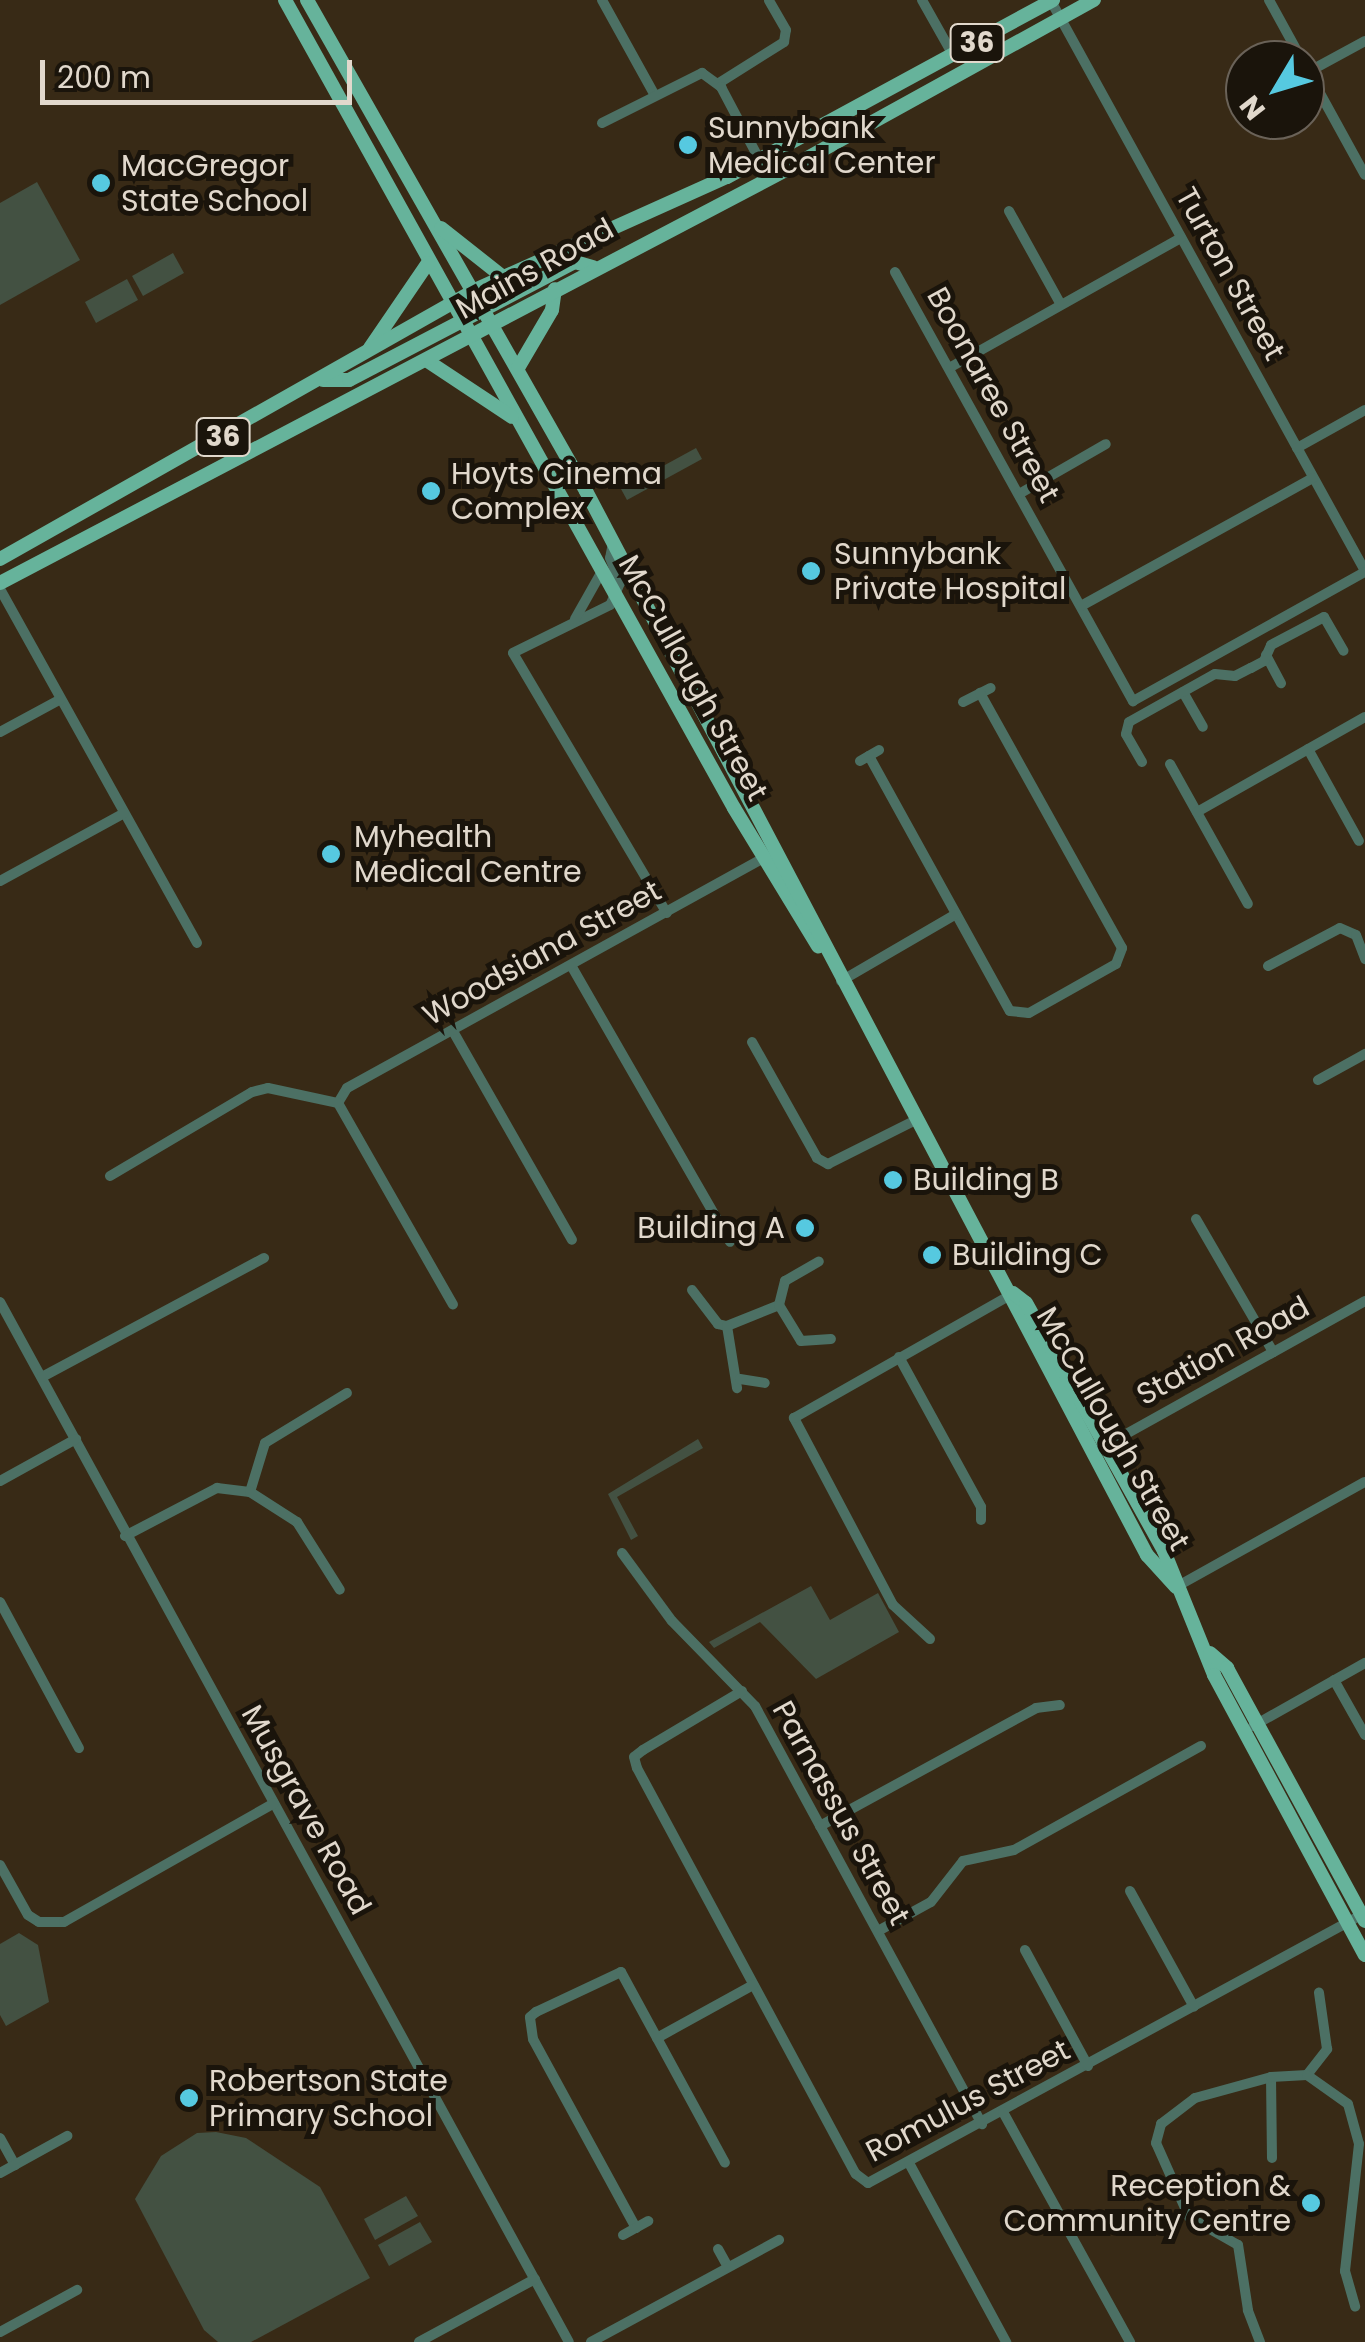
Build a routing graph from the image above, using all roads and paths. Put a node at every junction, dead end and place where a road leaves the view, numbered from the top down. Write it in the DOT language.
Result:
graph roads {
  1 [pos="284,0"];
  2 [pos="307,0"];
  3 [pos="602,0"];
  4 [pos="769,0"];
  5 [pos="922,0"];
  6 [pos="1094,0"];
  7 [pos="1269,0"];
  8 [pos="1052,1"];
  9 [pos="1061,19"];
  10 [pos="1291,40"];
  11 [pos="1365,41"];
  12 [pos="953,56"];
  13 [pos="1325,58"];
  14 [pos="719,84"];
  15 [pos="654,94"];
  16 [pos="1325,102"];
  17 [pos="602,122"];
  18 [pos="759,160"];
  19 [pos="1365,175"];
  20 [pos="763,182"];
  21 [pos="1009,211"];
  22 [pos="440,228"];
  23 [pos="1181,238"];
  24 [pos="428,262"];
  25 [pos="593,267"];
  26 [pos="895,272"];
  27 [pos="503,276"];
  28 [pos="475,290"];
  29 [pos="555,290"];
  30 [pos="451,303"];
  31 [pos="1061,305"];
  32 [pos="484,307"];
  33 [pos="461,320"];
  34 [pos="494,325"];
  35 [pos="470,338"];
  36 [pos="367,353"];
  37 [pos="426,360"];
  38 [pos="518,368"];
  39 [pos="949,368"];
  40 [pos="322,380"];
  41 [pos="1365,410"];
  42 [pos="517,420"];
  43 [pos="1106,444"];
  44 [pos="1297,448"];
  45 [pos="1313,478"];
  46 [pos="1018,494"];
  47 [pos="613,542"];
  48 [pos="0,559"];
  49 [pos="602,571"];
  50 [pos="1365,572"];
  51 [pos="0,586"];
  52 [pos="616,596"];
  53 [pos="1081,606"];
  54 [pos="574,620"];
  55 [pos="1344,650"];
  56 [pos="1266,655"];
  57 [pos="1281,683"];
  58 [pos="1183,692"];
  59 [pos="61,699"];
  60 [pos="964,702"];
  61 [pos="1365,718"];
  62 [pos="1202,727"];
  63 [pos="0,732"];
  64 [pos="1308,749"];
  65 [pos="870,756"];
  66 [pos="1142,762"];
  67 [pos="1170,764"];
  68 [pos="1197,812"];
  69 [pos="124,814"];
  70 [pos="1359,841"];
  71 [pos="769,855"];
  72 [pos="0,881"];
  73 [pos="1248,904"];
  74 [pos="667,913"];
  75 [pos="956,914"];
  76 [pos="197,943"];
  77 [pos="1365,959"];
  78 [pos="1268,966"];
  79 [pos="572,967"];
  80 [pos="840,982"];
  81 [pos="454,1032"];
  82 [pos="752,1042"];
  83 [pos="1365,1054"];
  84 [pos="1318,1080"];
  85 [pos="338,1104"];
  86 [pos="916,1120"];
  87 [pos="110,1176"];
  88 [pos="1196,1219"];
  89 [pos="572,1240"];
  90 [pos="730,1242"];
  91 [pos="264,1258"];
  92 [pos="819,1261"];
  93 [pos="692,1290"];
  94 [pos="1013,1293"];
  95 [pos="0,1302"];
  96 [pos="1365,1302"];
  97 [pos="453,1305"];
  98 [pos="778,1305"];
  99 [pos="727,1326"];
  100 [pos="831,1339"];
  101 [pos="1273,1352"];
  102 [pos="899,1357"];
  103 [pos="42,1377"];
  104 [pos="766,1383"];
  105 [pos="347,1393"];
  106 [pos="76,1439"];
  107 [pos="1106,1445"];
  108 [pos="1092,1453"];
  109 [pos="0,1481"];
  110 [pos="1365,1482"];
  111 [pos="250,1492"];
  112 [pos="980,1520"];
  113 [pos="126,1536"];
  114 [pos="622,1553"];
  115 [pos="1176,1587"];
  116 [pos="340,1590"];
  117 [pos="0,1602"];
  118 [pos="930,1640"];
  119 [pos="1365,1663"];
  120 [pos="1334,1680"];
  121 [pos="742,1692"];
  122 [pos="1060,1705"];
  123 [pos="1251,1727"];
  124 [pos="1365,1735"];
  125 [pos="1201,1746"];
  126 [pos="79,1748"];
  127 [pos="274,1804"];
  128 [pos="820,1826"];
  129 [pos="0,1865"];
  130 [pos="1130,1891"];
  131 [pos="1363,1918"];
  132 [pos="1347,1924"];
  133 [pos="878,1931"];
  134 [pos="1025,1950"];
  135 [pos="1365,1954"];
  136 [pos="753,1985"];
  137 [pos="1319,1992"];
  138 [pos="1194,2008"];
  139 [pos="657,2038"];
  140 [pos="1088,2066"];
  141 [pos="1308,2075"];
  142 [pos="1271,2077"];
  143 [pos="1003,2112"];
  144 [pos="982,2124"];
  145 [pos="67,2136"];
  146 [pos="0,2138"];
  147 [pos="1272,2158"];
  148 [pos="725,2163"];
  149 [pos="909,2163"];
  150 [pos="15,2165"];
  151 [pos="0,2173"];
  152 [pos="1360,2195"];
  153 [pos="648,2221"];
  154 [pos="636,2228"];
  155 [pos="622,2235"];
  156 [pos="779,2240"];
  157 [pos="718,2249"];
  158 [pos="727,2265"];
  159 [pos="535,2279"];
  160 [pos="77,2290"];
  161 [pos="1354,2308"];
  162 [pos="0,2332"];
  163 [pos="419,2342"];
  164 [pos="570,2342"];
  165 [pos="592,2342"];
  166 [pos="1006,2342"];
  167 [pos="1130,2342"];
  168 [pos="1260,2342"];
  1 -- 24 [label="main road, McCullough Street"];
  2 -- 22 [label="main road, McCullough Street"];
  3 -- 15 [label="street"];
  4 -- 14 [label="street"];
  5 -- 12 [label="street"];
  6 -- 9 [label="main road, Mains Road / 36"];
  7 -- 10 [label="street"];
  8 -- 9 [label="street, Turton Street"];
  8 -- 12 [label="main road, Mains Road / 36"];
  9 -- 20 [label="main road, Mains Road / 36"];
  9 -- 23 [label="street, Turton Street"];
  11 -- 13 [label="street"];
  12 -- 18 [label="main road, Mains Road / 36"];
  14 -- 15 [label="street"];
  14 -- 18 [label="street"];
  15 -- 17 [label="street"];
  16 -- 19 [label="street"];
  18 -- 20 [label="street"];
  18 -- 27 [label="main road, Mains Road / 36"];
  20 -- 25 [label="main road, Mains Road / 36"];
  21 -- 31 [label="street"];
  22 -- 27 [label="main road"];
  22 -- 28 [label="main road, McCullough Street"];
  23 -- 31 [label="street"];
  23 -- 44 [label="street, Turton Street"];
  24 -- 30 [label="main road, McCullough Street"];
  24 -- 36 [label="main road"];
  25 -- 29 [label="main road, Mains Road / 36"];
  25 -- 32 [label="main road"];
  26 -- 39 [label="street, Boonaree Street"];
  27 -- 28 [label="main road, Mains Road / 36"];
  28 -- 30 [label="main road, Mains Road / 36"];
  28 -- 32 [label="main road, McCullough Street"];
  29 -- 34 [label="main road, Mains Road / 36"];
  29 -- 38 [label="main road"];
  30 -- 33 [label="main road, McCullough Street"];
  30 -- 36 [label="main road, Mains Road / 36"];
  31 -- 39 [label="street"];
  32 -- 33 [label="main road"];
  32 -- 34 [label="main road, McCullough Street"];
  33 -- 35 [label="main road, McCullough Street"];
  33 -- 40 [label="main road"];
  34 -- 35 [label="main road, Mains Road / 36"];
  34 -- 38 [label="main road, McCullough Street"];
  35 -- 37 [label="main road, Mains Road / 36"];
  35 -- 42 [label="main road, McCullough Street"];
  36 -- 40 [label="main road, Mains Road / 36"];
  37 -- 42 [label="main road"];
  37 -- 51 [label="main road, Mains Road / 36"];
  38 -- 47 [label="main road, McCullough Street"];
  39 -- 46 [label="street, Boonaree Street"];
  40 -- 48 [label="main road, Mains Road / 36"];
  41 -- 44 [label="street"];
  42 -- 49 [label="main road, McCullough Street"];
  43 -- 46 [label="street"];
  44 -- 45 [label="street, Turton Street"];
  45 -- 50 [label="street, Turton Street"];
  45 -- 53 [label="street"];
  46 -- 53 [label="street, Boonaree Street"];
  47 -- 52 [label="street"];
  47 -- 71 [label="main road, McCullough Street"];
  49 -- 52 [label="main road, McCullough Street"];
  49 -- 54 [label="street"];
  50 -- 53 [label="street, Boonaree Street"];
  51 -- 59 [label="street"];
  52 -- 54 [label="street"];
  52 -- 71 [label="main road, McCullough Street"];
  54 -- 74 [label="street"];
  55 -- 56 [label="street"];
  56 -- 57 [label="street"];
  56 -- 58 [label="street"];
  58 -- 62 [label="street"];
  58 -- 66 [label="street"];
  59 -- 63 [label="street"];
  59 -- 69 [label="street"];
  60 -- 75 [label="street"];
  61 -- 64 [label="street"];
  64 -- 68 [label="street"];
  64 -- 70 [label="street"];
  65 -- 75 [label="street"];
  67 -- 68 [label="street"];
  68 -- 73 [label="street"];
  69 -- 72 [label="street"];
  69 -- 76 [label="street"];
  71 -- 74 [label="street, Woodsiana Street"];
  71 -- 80 [label="main road, McCullough Street"];
  74 -- 79 [label="street, Woodsiana Street"];
  75 -- 80 [label="street"];
  77 -- 78 [label="street"];
  79 -- 81 [label="street, Woodsiana Street"];
  79 -- 90 [label="street"];
  80 -- 86 [label="main road, McCullough Street"];
  81 -- 85 [label="street, Woodsiana Street"];
  81 -- 89 [label="street"];
  82 -- 86 [label="street"];
  83 -- 84 [label="street"];
  85 -- 87 [label="street"];
  85 -- 97 [label="street"];
  86 -- 94 [label="main road, McCullough Street"];
  88 -- 101 [label="street"];
  91 -- 103 [label="street"];
  92 -- 98 [label="street"];
  93 -- 99 [label="street"];
  94 -- 102 [label="street"];
  94 -- 107 [label="main road, McCullough Street"];
  94 -- 108 [label="main road, McCullough Street"];
  95 -- 103 [label="street, Musgrave Road"];
  96 -- 101 [label="street, Station Road"];
  98 -- 99 [label="street"];
  98 -- 100 [label="street"];
  99 -- 104 [label="street"];
  101 -- 107 [label="street, Station Road"];
  102 -- 112 [label="street"];
  102 -- 118 [label="street"];
  103 -- 106 [label="street, Musgrave Road"];
  105 -- 111 [label="street"];
  106 -- 109 [label="street"];
  106 -- 113 [label="street, Musgrave Road"];
  107 -- 108 [label="street, Station Road"];
  107 -- 115 [label="main road, McCullough Street"];
  108 -- 115 [label="main road, McCullough Street"];
  110 -- 115 [label="street"];
  111 -- 113 [label="street"];
  111 -- 116 [label="street"];
  113 -- 127 [label="street, Musgrave Road"];
  114 -- 121 [label="street, Parnassus Street"];
  115 -- 123 [label="main road, McCullough Street"];
  117 -- 126 [label="street"];
  119 -- 120 [label="street"];
  120 -- 123 [label="street"];
  120 -- 124 [label="street"];
  121 -- 128 [label="street, Parnassus Street"];
  121 -- 136 [label="street, Romulus Street"];
  122 -- 128 [label="street"];
  123 -- 131 [label="main road, McCullough Street"];
  123 -- 132 [label="main road, McCullough Street"];
  125 -- 133 [label="street"];
  127 -- 129 [label="street"];
  127 -- 159 [label="street, Musgrave Road"];
  128 -- 133 [label="street, Parnassus Street"];
  130 -- 138 [label="street"];
  131 -- 132 [label="street, Romulus Street"];
  132 -- 135 [label="main road, McCullough Street"];
  132 -- 138 [label="street, Romulus Street"];
  133 -- 144 [label="street, Parnassus Street"];
  134 -- 140 [label="street"];
  136 -- 139 [label="street"];
  136 -- 149 [label="street, Romulus Street"];
  137 -- 141 [label="street"];
  138 -- 140 [label="street, Romulus Street"];
  139 -- 148 [label="street"];
  139 -- 154 [label="street"];
  140 -- 143 [label="street, Romulus Street"];
  141 -- 142 [label="street"];
  141 -- 152 [label="street"];
  142 -- 147 [label="street"];
  142 -- 168 [label="street"];
  143 -- 144 [label="street, Romulus Street"];
  143 -- 167 [label="street"];
  144 -- 149 [label="street, Romulus Street"];
  145 -- 150 [label="street"];
  146 -- 150 [label="street"];
  149 -- 166 [label="street"];
  150 -- 151 [label="street"];
  152 -- 161 [label="street"];
  153 -- 154 [label="street"];
  154 -- 155 [label="street"];
  156 -- 158 [label="street"];
  157 -- 158 [label="street"];
  158 -- 165 [label="street"];
  159 -- 163 [label="street"];
  159 -- 164 [label="street, Musgrave Road"];
  160 -- 162 [label="street"];
}
